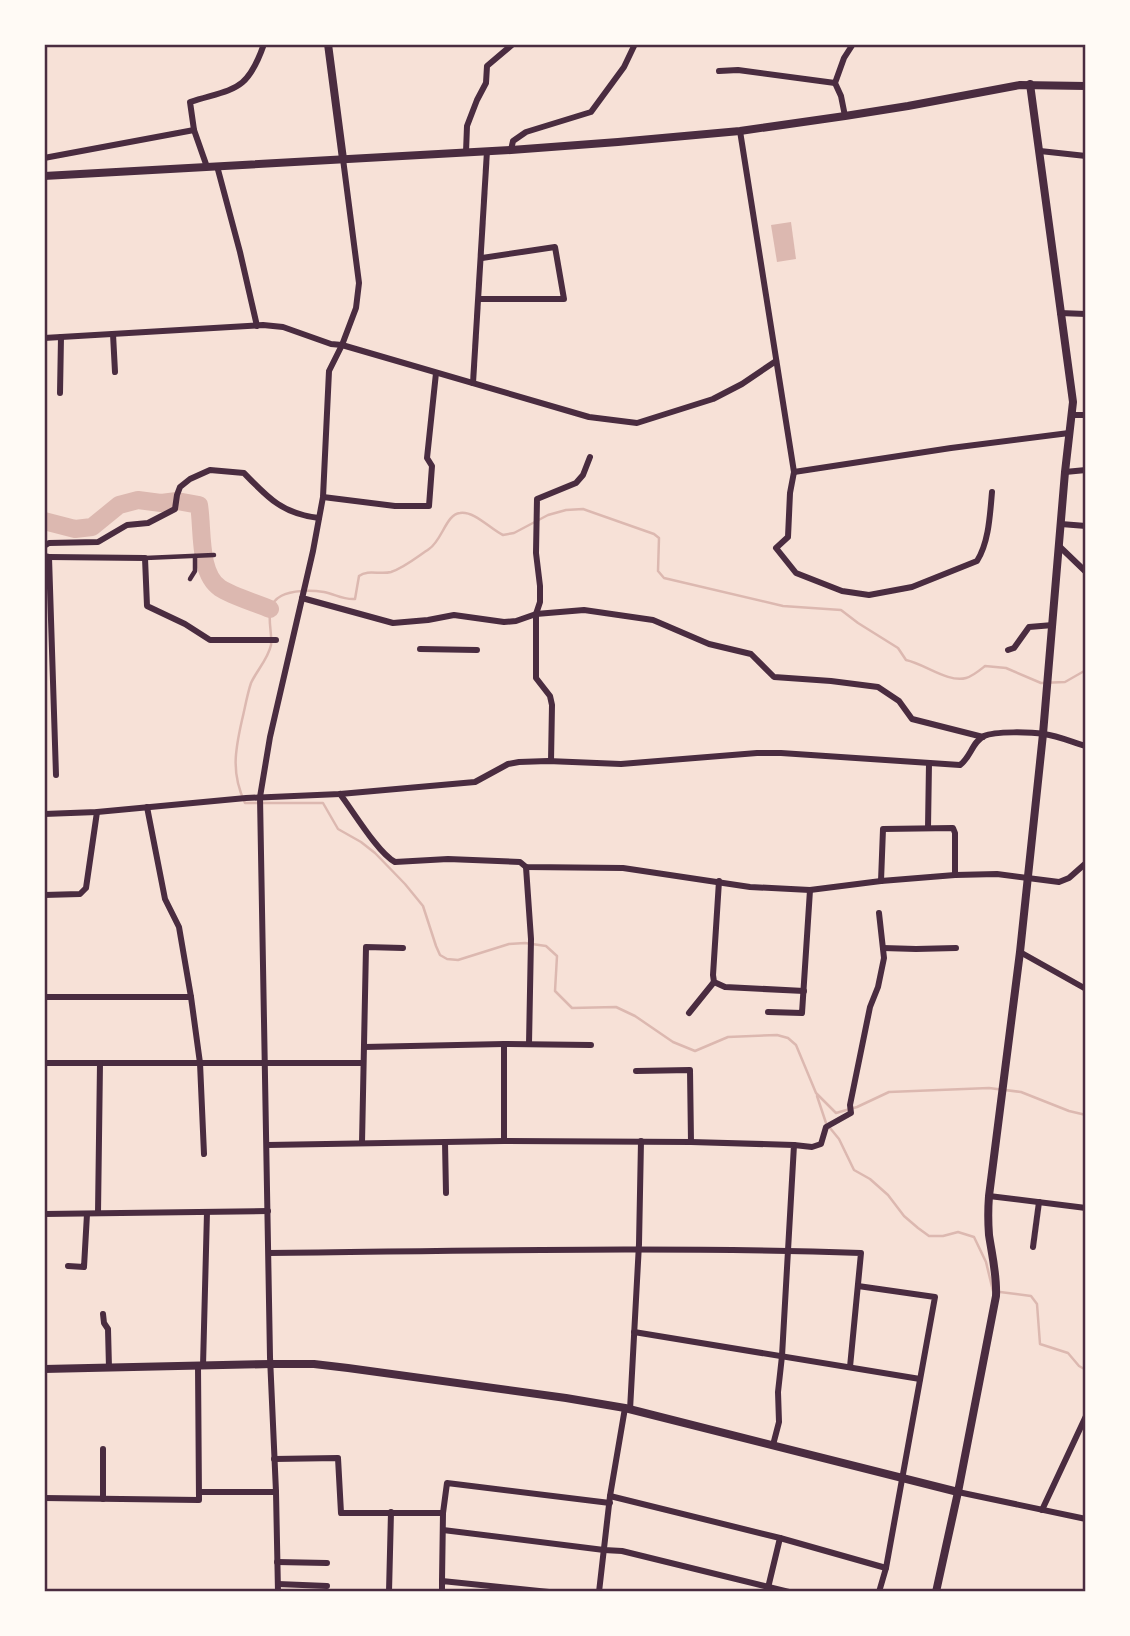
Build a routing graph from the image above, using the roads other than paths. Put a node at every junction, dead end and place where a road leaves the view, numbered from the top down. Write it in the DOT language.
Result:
graph roads {
  1 [pos="264,44"];
  2 [pos="328,44"];
  3 [pos="513,44"];
  4 [pos="635,44"];
  5 [pos="853,44"];
  6 [pos="719,71"];
  7 [pos="835,83"];
  8 [pos="1030,84"];
  9 [pos="1086,86"];
  10 [pos="845,116"];
  11 [pos="194,130"];
  12 [pos="740,131"];
  13 [pos="511,150"];
  14 [pos="487,151"];
  15 [pos="1040,151"];
  16 [pos="466,152"];
  17 [pos="1086,156"];
  18 [pos="44,158"];
  19 [pos="343,159"];
  20 [pos="212,167"];
  21 [pos="44,176"];
  22 [pos="482,258"];
  23 [pos="479,299"];
  24 [pos="1060,313"];
  25 [pos="1086,314"];
  26 [pos="257,326"];
  27 [pos="113,334"];
  28 [pos="61,337"];
  29 [pos="44,338"];
  30 [pos="342,345"];
  31 [pos="776,362"];
  32 [pos="115,372"];
  33 [pos="436,373"];
  34 [pos="473,383"];
  35 [pos="61,393"];
  36 [pos="1072,415"];
  37 [pos="1086,415"];
  38 [pos="1069,433"];
  39 [pos="590,457"];
  40 [pos="1086,470"];
  41 [pos="794,472"];
  42 [pos="1065,472"];
  43 [pos="992,492"];
  44 [pos="323,497"];
  45 [pos="319,518"];
  46 [pos="1061,524"];
  47 [pos="1086,526"];
  48 [pos="1059,546"];
  49 [pos="44,547"];
  50 [pos="214,555"];
  51 [pos="196,556"];
  52 [pos="46,557"];
  53 [pos="145,558"];
  54 [pos="1086,572"];
  55 [pos="190,579"];
  56 [pos="303,594"];
  57 [pos="536,614"];
  58 [pos="1053,625"];
  59 [pos="273,640"];
  60 [pos="420,649"];
  61 [pos="477,650"];
  62 [pos="1008,650"];
  63 [pos="1043,734"];
  64 [pos="983,737"];
  65 [pos="1086,746"];
  66 [pos="551,761"];
  67 [pos="929,763"];
  68 [pos="55,775"];
  69 [pos="340,793"];
  70 [pos="260,802"];
  71 [pos="147,807"];
  72 [pos="97,811"];
  73 [pos="44,814"];
  74 [pos="928,828"];
  75 [pos="1086,863"];
  76 [pos="526,867"];
  77 [pos="955,875"];
  78 [pos="1027,879"];
  79 [pos="719,881"];
  80 [pos="881,881"];
  81 [pos="810,890"];
  82 [pos="44,895"];
  83 [pos="879,914"];
  84 [pos="403,948"];
  85 [pos="883,948"];
  86 [pos="956,948"];
  87 [pos="1020,952"];
  88 [pos="714,982"];
  89 [pos="1086,989"];
  90 [pos="804,991"];
  91 [pos="44,997"];
  92 [pos="191,997"];
  93 [pos="768,1012"];
  94 [pos="689,1013"];
  95 [pos="504,1044"];
  96 [pos="528,1044"];
  97 [pos="591,1045"];
  98 [pos="364,1047"];
  99 [pos="44,1063"];
  100 [pos="100,1063"];
  101 [pos="200,1063"];
  102 [pos="266,1063"];
  103 [pos="363,1063"];
  104 [pos="636,1071"];
  105 [pos="504,1141"];
  106 [pos="445,1142"];
  107 [pos="641,1142"];
  108 [pos="691,1142"];
  109 [pos="362,1143"];
  110 [pos="267,1145"];
  111 [pos="794,1145"];
  112 [pos="204,1154"];
  113 [pos="446,1193"];
  114 [pos="989,1196"];
  115 [pos="1039,1202"];
  116 [pos="1086,1208"];
  117 [pos="207,1212"];
  118 [pos="268,1212"];
  119 [pos="98,1213"];
  120 [pos="44,1214"];
  121 [pos="87,1214"];
  122 [pos="1033,1247"];
  123 [pos="639,1251"];
  124 [pos="787,1251"];
  125 [pos="269,1253"];
  126 [pos="68,1266"];
  127 [pos="858,1286"];
  128 [pos="103,1314"];
  129 [pos="634,1332"];
  130 [pos="782,1356"];
  131 [pos="271,1364"];
  132 [pos="201,1366"];
  133 [pos="850,1367"];
  134 [pos="109,1368"];
  135 [pos="44,1369"];
  136 [pos="920,1379"];
  137 [pos="628,1409"];
  138 [pos="1086,1416"];
  139 [pos="773,1445"];
  140 [pos="103,1449"];
  141 [pos="274,1459"];
  142 [pos="902,1477"];
  143 [pos="199,1492"];
  144 [pos="276,1492"];
  145 [pos="958,1492"];
  146 [pos="44,1498"];
  147 [pos="103,1499"];
  148 [pos="610,1499"];
  149 [pos="1042,1510"];
  150 [pos="391,1512"];
  151 [pos="443,1513"];
  152 [pos="1086,1519"];
  153 [pos="443,1530"];
  154 [pos="780,1538"];
  155 [pos="604,1550"];
  156 [pos="277,1562"];
  157 [pos="327,1563"];
  158 [pos="886,1567"];
  159 [pos="442,1581"];
  160 [pos="278,1584"];
  161 [pos="327,1586"];
  162 [pos="767,1590"];
  163 [pos="278,1592"];
  164 [pos="389,1592"];
  165 [pos="442,1592"];
  166 [pos="549,1592"];
  167 [pos="599,1592"];
  168 [pos="789,1592"];
  169 [pos="880,1592"];
  170 [pos="936,1592"];
  1 -- 11 [label="street"];
  2 -- 19 [label="street"];
  3 -- 16 [label="street"];
  4 -- 13 [label="street"];
  5 -- 7 [label="street"];
  6 -- 7 [label="street"];
  7 -- 10 [label="street"];
  8 -- 9 [label="street"];
  8 -- 10 [label="street"];
  8 -- 15 [label="street"];
  10 -- 12 [label="street"];
  11 -- 18 [label="street"];
  11 -- 20 [label="street"];
  12 -- 13 [label="street"];
  12 -- 31 [label="street"];
  13 -- 14 [label="street"];
  14 -- 16 [label="street"];
  14 -- 22 [label="street"];
  15 -- 17 [label="street"];
  15 -- 24 [label="street"];
  16 -- 19 [label="street"];
  19 -- 20 [label="street"];
  19 -- 30 [label="street"];
  20 -- 21 [label="street"];
  20 -- 26 [label="street"];
  22 -- 23 [label="street"];
  22 -- 23 [label="street"];
  23 -- 34 [label="street"];
  24 -- 25 [label="street"];
  24 -- 36 [label="street"];
  26 -- 27 [label="street"];
  26 -- 30 [label="street"];
  27 -- 28 [label="street"];
  27 -- 32 [label="street"];
  28 -- 29 [label="street"];
  28 -- 35 [label="street"];
  30 -- 33 [label="street"];
  30 -- 44 [label="street"];
  31 -- 34 [label="street"];
  31 -- 41 [label="street"];
  33 -- 34 [label="street"];
  33 -- 44 [label="street"];
  36 -- 37 [label="street"];
  36 -- 38 [label="street"];
  38 -- 41 [label="street"];
  38 -- 42 [label="street"];
  39 -- 57 [label="street"];
  40 -- 42 [label="street"];
  41 -- 43 [label="street"];
  42 -- 46 [label="street"];
  44 -- 45 [label="street"];
  45 -- 49 [label="street"];
  45 -- 56 [label="street"];
  46 -- 47 [label="street"];
  46 -- 48 [label="street"];
  48 -- 54 [label="street"];
  48 -- 58 [label="street"];
  50 -- 51 [label="street"];
  51 -- 53 [label="street"];
  51 -- 55 [label="street"];
  52 -- 53 [label="street"];
  52 -- 68 [label="street"];
  53 -- 59 [label="street"];
  56 -- 57 [label="street"];
  56 -- 70 [label="street"];
  57 -- 64 [label="street"];
  57 -- 66 [label="street"];
  58 -- 62 [label="street"];
  58 -- 63 [label="street"];
  60 -- 61 [label="street"];
  63 -- 64 [label="street"];
  63 -- 65 [label="street"];
  63 -- 78 [label="street"];
  64 -- 67 [label="street"];
  66 -- 67 [label="street"];
  66 -- 69 [label="street"];
  67 -- 74 [label="street"];
  69 -- 70 [label="street"];
  69 -- 76 [label="street"];
  70 -- 71 [label="street"];
  70 -- 102 [label="street"];
  71 -- 72 [label="street"];
  71 -- 92 [label="street"];
  72 -- 73 [label="street"];
  72 -- 82 [label="street"];
  74 -- 77 [label="street"];
  74 -- 80 [label="street"];
  75 -- 78 [label="street"];
  76 -- 79 [label="street"];
  76 -- 96 [label="street"];
  77 -- 78 [label="street"];
  77 -- 80 [label="street"];
  78 -- 87 [label="street"];
  79 -- 81 [label="street"];
  79 -- 88 [label="street"];
  80 -- 81 [label="street"];
  81 -- 90 [label="street"];
  83 -- 85 [label="street"];
  84 -- 98 [label="street"];
  85 -- 86 [label="street"];
  85 -- 111 [label="street"];
  87 -- 89 [label="street"];
  87 -- 114 [label="street"];
  88 -- 90 [label="street"];
  88 -- 94 [label="street"];
  90 -- 93 [label="street"];
  91 -- 92 [label="street"];
  92 -- 101 [label="street"];
  95 -- 96 [label="street"];
  95 -- 98 [label="street"];
  95 -- 105 [label="street"];
  96 -- 97 [label="street"];
  98 -- 103 [label="street"];
  99 -- 100 [label="street"];
  100 -- 101 [label="street"];
  100 -- 119 [label="street"];
  101 -- 102 [label="street"];
  101 -- 112 [label="street"];
  102 -- 103 [label="street"];
  102 -- 110 [label="street"];
  103 -- 109 [label="street"];
  104 -- 108 [label="street"];
  105 -- 106 [label="street"];
  105 -- 107 [label="street"];
  106 -- 109 [label="street"];
  106 -- 113 [label="street"];
  107 -- 108 [label="street"];
  107 -- 123 [label="street"];
  108 -- 111 [label="street"];
  109 -- 110 [label="street"];
  110 -- 118 [label="street"];
  111 -- 124 [label="street"];
  114 -- 115 [label="street"];
  114 -- 145 [label="street"];
  115 -- 116 [label="street"];
  115 -- 122 [label="street"];
  117 -- 118 [label="street"];
  117 -- 119 [label="street"];
  117 -- 132 [label="street"];
  118 -- 125 [label="street"];
  119 -- 121 [label="street"];
  120 -- 121 [label="street"];
  121 -- 126 [label="street"];
  123 -- 124 [label="street"];
  123 -- 125 [label="street"];
  123 -- 129 [label="street"];
  124 -- 127 [label="street"];
  124 -- 130 [label="street"];
  125 -- 131 [label="street"];
  127 -- 133 [label="street"];
  127 -- 136 [label="street"];
  128 -- 134 [label="street"];
  129 -- 130 [label="street"];
  129 -- 137 [label="street"];
  130 -- 133 [label="street"];
  130 -- 139 [label="street"];
  131 -- 132 [label="street"];
  131 -- 137 [label="street"];
  131 -- 141 [label="street"];
  132 -- 134 [label="street"];
  132 -- 143 [label="street"];
  133 -- 136 [label="street"];
  134 -- 135 [label="street"];
  136 -- 142 [label="street"];
  137 -- 139 [label="street"];
  137 -- 148 [label="street"];
  138 -- 149 [label="street"];
  139 -- 142 [label="street"];
  140 -- 147 [label="street"];
  141 -- 144 [label="street"];
  141 -- 150 [label="street"];
  142 -- 145 [label="street"];
  142 -- 158 [label="street"];
  143 -- 144 [label="street"];
  143 -- 147 [label="street"];
  144 -- 156 [label="street"];
  145 -- 149 [label="street"];
  145 -- 170 [label="street"];
  146 -- 147 [label="street"];
  148 -- 151 [label="street"];
  148 -- 154 [label="street"];
  148 -- 155 [label="street"];
  149 -- 152 [label="street"];
  150 -- 151 [label="street"];
  150 -- 164 [label="street"];
  151 -- 153 [label="street"];
  153 -- 155 [label="street"];
  153 -- 159 [label="street"];
  154 -- 158 [label="street"];
  154 -- 162 [label="street"];
  155 -- 162 [label="street"];
  155 -- 167 [label="street"];
  156 -- 157 [label="street"];
  156 -- 160 [label="street"];
  158 -- 169 [label="street"];
  159 -- 165 [label="street"];
  159 -- 166 [label="street"];
  160 -- 161 [label="street"];
  160 -- 163 [label="street"];
  162 -- 168 [label="street"];
}
